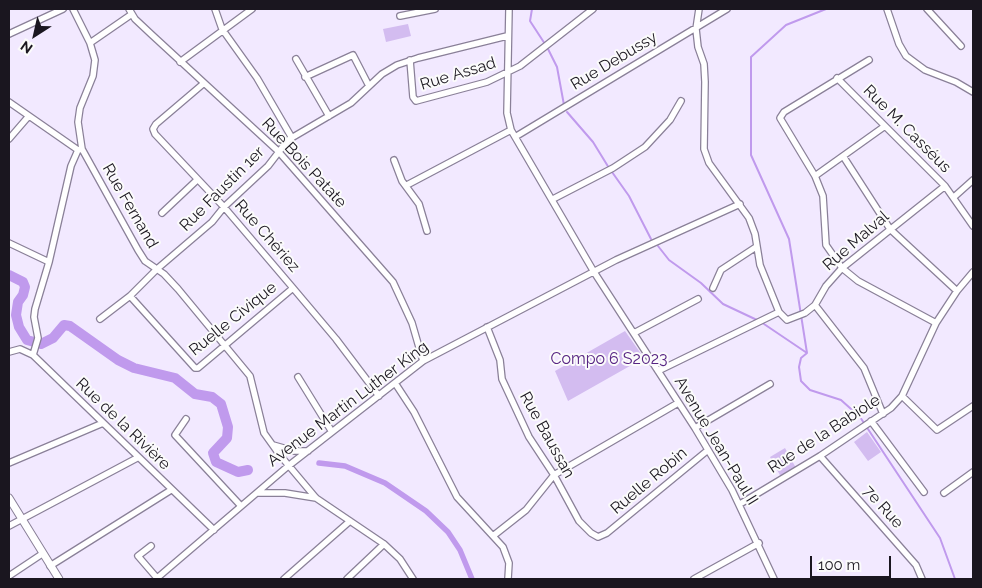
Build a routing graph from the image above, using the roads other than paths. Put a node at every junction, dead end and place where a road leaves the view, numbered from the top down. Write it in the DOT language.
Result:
graph roads {
  1 [pos="62,9"];
  2 [pos="74,9"];
  3 [pos="215,9"];
  4 [pos="252,9"];
  5 [pos="435,9"];
  6 [pos="509,9"];
  7 [pos="593,9"];
  8 [pos="698,9"];
  9 [pos="727,9"];
  10 [pos="887,9"];
  11 [pos="927,9"];
  12 [pos="131,10"];
  13 [pos="400,16"];
  14 [pos="222,29"];
  15 [pos="696,29"];
  16 [pos="9,34"];
  17 [pos="507,36"];
  18 [pos="90,43"];
  19 [pos="961,46"];
  20 [pos="296,59"];
  21 [pos="410,60"];
  22 [pos="869,60"];
  23 [pos="180,62"];
  24 [pos="507,73"];
  25 [pos="305,77"];
  26 [pos="837,78"];
  27 [pos="203,84"];
  28 [pos="370,86"];
  29 [pos="973,92"];
  30 [pos="681,101"];
  31 [pos="9,102"];
  32 [pos="329,116"];
  33 [pos="28,117"];
  34 [pos="885,126"];
  35 [pos="511,130"];
  36 [pos="515,136"];
  37 [pos="292,138"];
  38 [pos="9,139"];
  39 [pos="80,150"];
  40 [pos="278,151"];
  41 [pos="843,156"];
  42 [pos="394,160"];
  43 [pos="815,176"];
  44 [pos="197,180"];
  45 [pos="973,180"];
  46 [pos="407,185"];
  47 [pos="945,186"];
  48 [pos="954,197"];
  49 [pos="553,199"];
  50 [pos="740,204"];
  51 [pos="224,207"];
  52 [pos="162,213"];
  53 [pos="973,226"];
  54 [pos="890,229"];
  55 [pos="427,231"];
  56 [pos="9,243"];
  57 [pos="756,247"];
  58 [pos="49,262"];
  59 [pos="157,268"];
  60 [pos="842,268"];
  61 [pos="594,272"];
  62 [pos="973,272"];
  63 [pos="293,288"];
  64 [pos="712,288"];
  65 [pos="957,291"];
  66 [pos="130,296"];
  67 [pos="698,299"];
  68 [pos="815,305"];
  69 [pos="779,312"];
  70 [pos="100,319"];
  71 [pos="936,323"];
  72 [pos="487,327"];
  73 [pos="634,332"];
  74 [pos="226,346"];
  75 [pos="9,352"];
  76 [pos="33,355"];
  77 [pos="423,361"];
  78 [pos="658,371"];
  79 [pos="298,377"];
  80 [pos="395,383"];
  81 [pos="770,384"];
  82 [pos="379,396"];
  83 [pos="902,396"];
  84 [pos="678,403"];
  85 [pos="973,406"];
  86 [pos="883,414"];
  87 [pos="186,419"];
  88 [pos="868,423"];
  89 [pos="103,424"];
  90 [pos="695,428"];
  91 [pos="332,432"];
  92 [pos="271,444"];
  93 [pos="708,450"];
  94 [pos="308,451"];
  95 [pos="820,456"];
  96 [pos="137,458"];
  97 [pos="9,463"];
  98 [pos="289,466"];
  99 [pos="973,472"];
  100 [pos="554,475"];
  101 [pos="171,490"];
  102 [pos="924,492"];
  103 [pos="257,493"];
  104 [pos="944,493"];
  105 [pos="9,498"];
  106 [pos="316,498"];
  107 [pos="740,504"];
  108 [pos="241,506"];
  109 [pos="21,519"];
  110 [pos="350,521"];
  111 [pos="9,526"];
  112 [pos="214,530"];
  113 [pos="606,533"];
  114 [pos="493,536"];
  115 [pos="759,543"];
  116 [pos="384,544"];
  117 [pos="151,546"];
  118 [pos="42,554"];
  119 [pos="50,566"];
  120 [pos="9,576"];
  121 [pos="59,579"];
  122 [pos="156,579"];
  123 [pos="284,579"];
  124 [pos="347,579"];
  125 [pos="413,579"];
  126 [pos="508,579"];
  127 [pos="694,579"];
  128 [pos="774,579"];
  129 [pos="922,579"];
  1 -- 16 [label="street"];
  2 -- 18 [label="street, Rue Fernand"];
  3 -- 14 [label="street"];
  4 -- 14 [label="street"];
  5 -- 13 [label="street"];
  6 -- 17 [label="street"];
  7 -- 24 [label="street, Rue Assad"];
  8 -- 15 [label="street"];
  9 -- 15 [label="street, Rue Debussy"];
  10 -- 29 [label="street"];
  11 -- 19 [label="street"];
  12 -- 18 [label="street"];
  12 -- 23 [label="street, Rue Bois Patate"];
  14 -- 23 [label="street"];
  14 -- 37 [label="street"];
  15 -- 36 [label="street, Rue Debussy"];
  15 -- 50 [label="street"];
  17 -- 21 [label="street, Rue Faustin 1er"];
  17 -- 24 [label="street"];
  18 -- 39 [label="street, Rue Fernand"];
  20 -- 25 [label="street"];
  21 -- 24 [label="street, Rue Assad"];
  21 -- 28 [label="street, Rue Faustin 1er"];
  22 -- 26 [label="street"];
  23 -- 27 [label="street, Rue Bois Patate"];
  24 -- 35 [label="street"];
  25 -- 28 [label="street"];
  25 -- 32 [label="street"];
  26 -- 34 [label="street, Rue M. Casséus"];
  26 -- 43 [label="street"];
  27 -- 40 [label="street, Rue Bois Patate"];
  27 -- 44 [label="street, Rue Chériez"];
  28 -- 32 [label="street, Rue Faustin 1er"];
  30 -- 49 [label="street"];
  31 -- 33 [label="street"];
  32 -- 37 [label="street, Rue Faustin 1er"];
  33 -- 38 [label="street"];
  33 -- 39 [label="street"];
  34 -- 41 [label="street"];
  34 -- 47 [label="street, Rue M. Casséus"];
  35 -- 36 [label="street, Avenue Jean-Paul II"];
  35 -- 46 [label="street"];
  36 -- 49 [label="street, Avenue Jean-Paul II"];
  37 -- 40 [label="street, Rue Faustin 1er"];
  39 -- 58 [label="street"];
  39 -- 59 [label="street, Rue Fernand"];
  40 -- 51 [label="street, Rue Faustin 1er"];
  40 -- 77 [label="street, Rue Bois Patate"];
  41 -- 43 [label="street"];
  41 -- 54 [label="street"];
  42 -- 46 [label="street"];
  43 -- 60 [label="street"];
  44 -- 51 [label="street, Rue Chériez"];
  44 -- 52 [label="street"];
  45 -- 48 [label="street"];
  46 -- 55 [label="street"];
  47 -- 48 [label="street, Rue M. Casséus"];
  47 -- 54 [label="street, Rue Malval"];
  48 -- 53 [label="street, Rue M. Casséus"];
  49 -- 61 [label="street, Avenue Jean-Paul II"];
  50 -- 57 [label="street"];
  50 -- 61 [label="street, Avenue Martin Luther King"];
  51 -- 59 [label="street, Rue Faustin 1er"];
  51 -- 63 [label="street, Rue Chériez"];
  54 -- 60 [label="street, Rue Malval"];
  54 -- 65 [label="street"];
  56 -- 58 [label="street"];
  57 -- 64 [label="street"];
  57 -- 69 [label="street"];
  58 -- 76 [label="street"];
  59 -- 66 [label="street, Rue Faustin 1er"];
  59 -- 74 [label="street, Rue Fernand"];
  60 -- 68 [label="street, Rue Malval"];
  60 -- 71 [label="street"];
  61 -- 72 [label="street, Avenue Martin Luther King"];
  61 -- 73 [label="street, Avenue Jean-Paul II"];
  62 -- 65 [label="street, Rue de la Babiole"];
  63 -- 74 [label="street, Ruelle Civique"];
  63 -- 82 [label="street, Rue Chériez"];
  65 -- 71 [label="street, Rue de la Babiole"];
  66 -- 70 [label="street, Rue Faustin 1er"];
  66 -- 74 [label="street, Ruelle Civique"];
  67 -- 73 [label="street"];
  68 -- 69 [label="street, Rue Malval"];
  68 -- 86 [label="street"];
  69 -- 78 [label="street"];
  71 -- 83 [label="street, Rue de la Babiole"];
  72 -- 77 [label="street, Avenue Martin Luther King"];
  72 -- 100 [label="street, Rue Baussan"];
  73 -- 78 [label="street, Avenue Jean-Paul II"];
  74 -- 92 [label="street, Rue Fernand"];
  75 -- 76 [label="street"];
  76 -- 89 [label="street, Rue de la Rivière"];
  77 -- 80 [label="street, Avenue Martin Luther King"];
  78 -- 84 [label="street, Avenue Jean-Paul II"];
  79 -- 91 [label="street"];
  80 -- 82 [label="street, Avenue Martin Luther King"];
  80 -- 114 [label="street"];
  81 -- 90 [label="street"];
  82 -- 91 [label="street, Avenue Martin Luther King"];
  83 -- 85 [label="street"];
  83 -- 86 [label="street, Rue de la Babiole"];
  84 -- 90 [label="street, Avenue Jean-Paul II"];
  84 -- 100 [label="street"];
  86 -- 88 [label="street, Rue de la Babiole"];
  87 -- 108 [label="street"];
  88 -- 95 [label="street, Rue de la Babiole"];
  88 -- 102 [label="street"];
  89 -- 96 [label="street, Rue de la Rivière"];
  89 -- 97 [label="street"];
  90 -- 93 [label="street, Avenue Jean-Paul II"];
  91 -- 94 [label="street, Avenue Martin Luther King"];
  92 -- 94 [label="street"];
  92 -- 98 [label="street, Rue Fernand"];
  93 -- 107 [label="street, Avenue Jean-Paul II"];
  93 -- 113 [label="street, Ruelle Robin"];
  94 -- 98 [label="street, Avenue Martin Luther King"];
  95 -- 107 [label="street, Rue de la Babiole"];
  95 -- 129 [label="street, 7e Rue"];
  96 -- 101 [label="street, Rue de la Rivière"];
  96 -- 109 [label="street"];
  98 -- 103 [label="street, Avenue Martin Luther King"];
  98 -- 106 [label="street, Rue Fernand"];
  99 -- 104 [label="street"];
  100 -- 113 [label="street, Rue Baussan"];
  100 -- 114 [label="street"];
  101 -- 112 [label="street, Rue de la Rivière"];
  101 -- 119 [label="street"];
  103 -- 106 [label="street"];
  103 -- 108 [label="street, Avenue Martin Luther King"];
  105 -- 109 [label="main road"];
  106 -- 110 [label="street"];
  107 -- 115 [label="street, Avenue Jean-Paul II"];
  108 -- 112 [label="street, Avenue Martin Luther King"];
  109 -- 111 [label="street"];
  109 -- 118 [label="main road"];
  110 -- 116 [label="street"];
  110 -- 123 [label="street"];
  112 -- 122 [label="street, Avenue Martin Luther King"];
  114 -- 126 [label="street"];
  115 -- 127 [label="street"];
  115 -- 128 [label="street, Avenue Jean-Paul II"];
  116 -- 124 [label="street"];
  116 -- 125 [label="street"];
  117 -- 122 [label="street"];
  118 -- 119 [label="main road"];
  118 -- 120 [label="street"];
  119 -- 121 [label="main road"];
}
